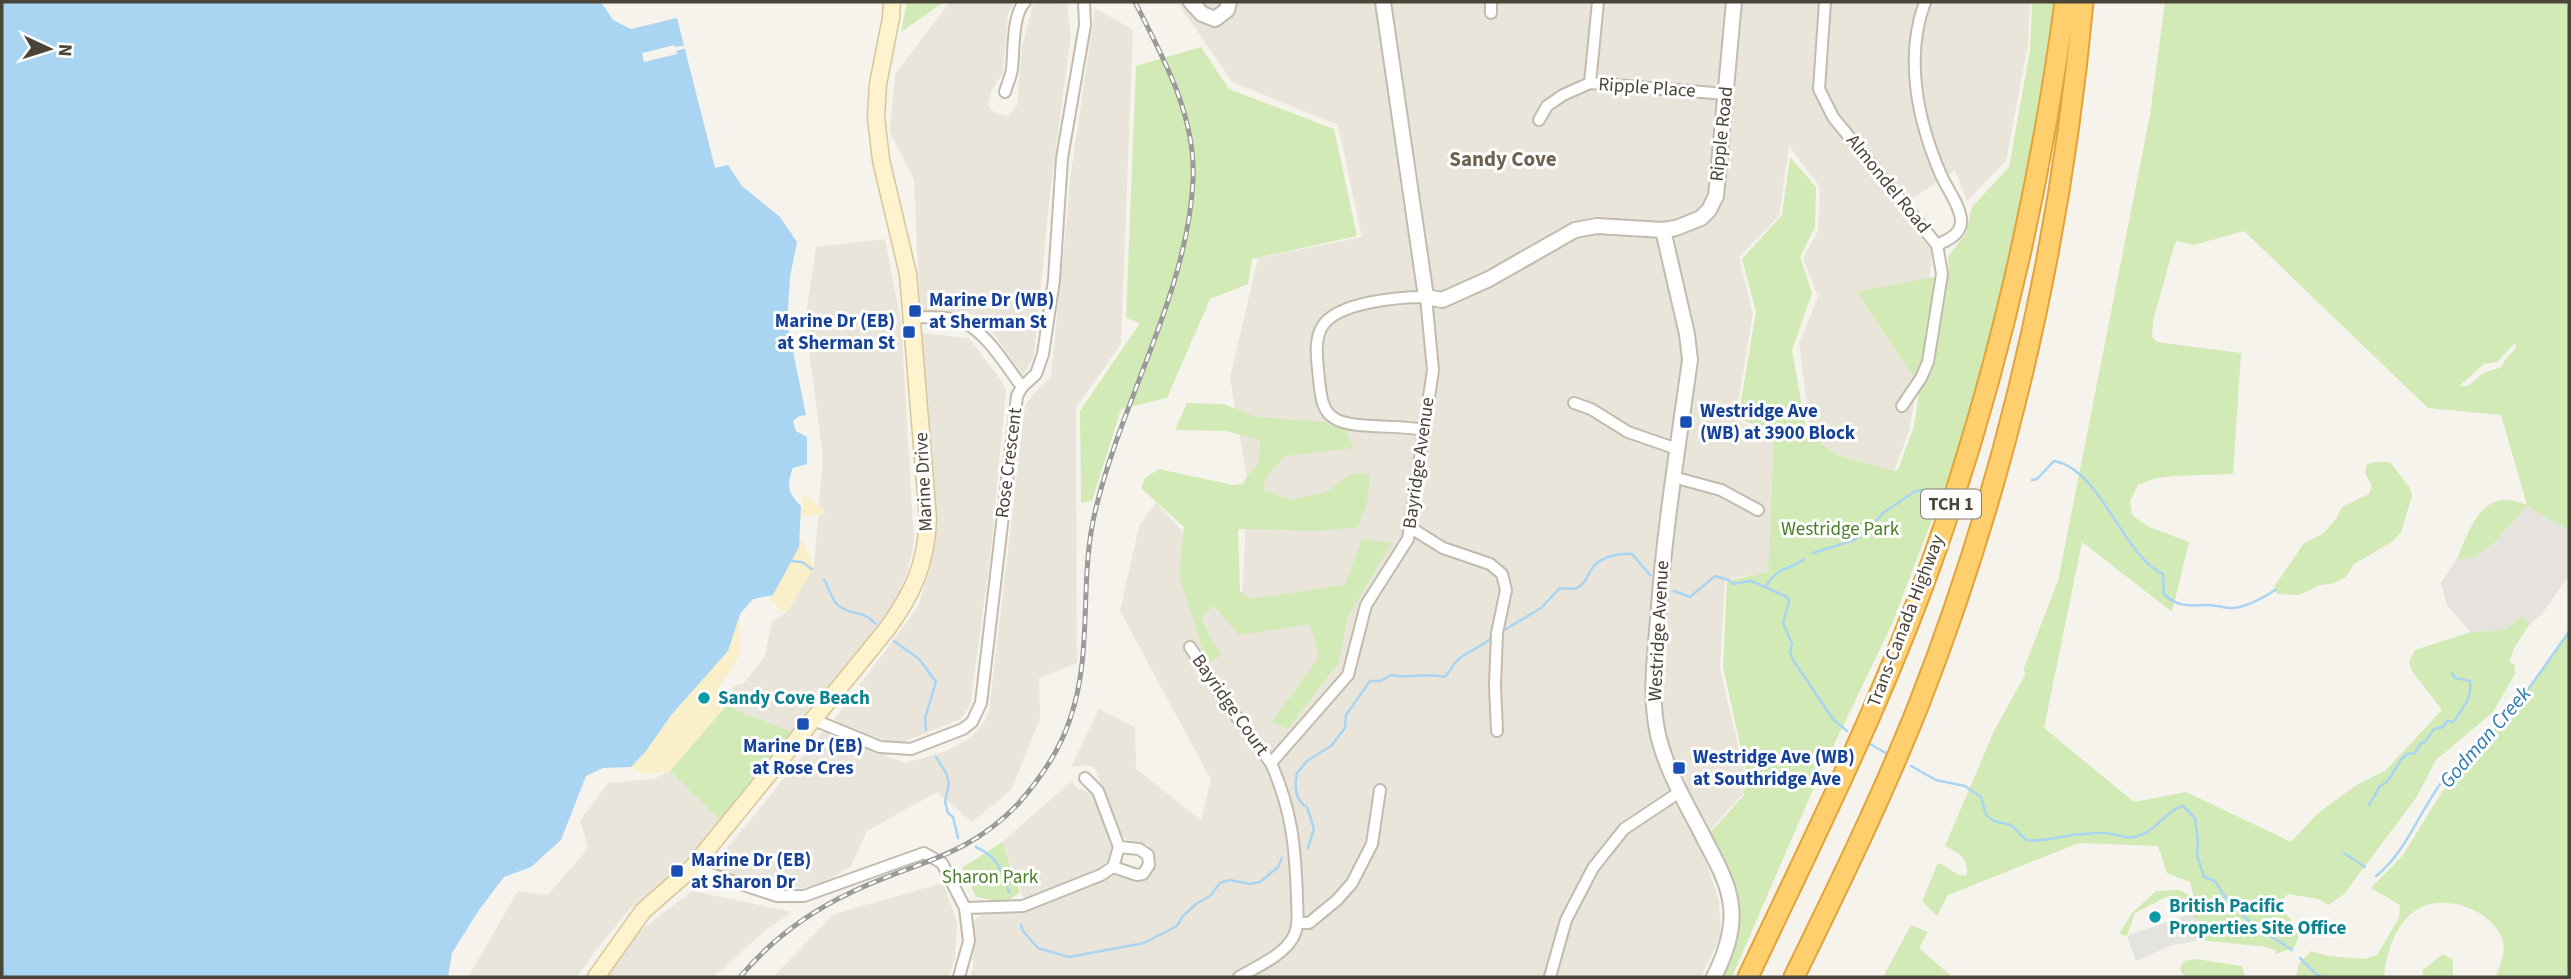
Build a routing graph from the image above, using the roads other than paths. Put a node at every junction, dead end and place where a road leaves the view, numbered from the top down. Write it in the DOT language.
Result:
graph roads {
  1 [pos="892,2"];
  2 [pos="1025,2"];
  3 [pos="1084,2"];
  4 [pos="1191,2"];
  5 [pos="1229,2"];
  6 [pos="1383,2"];
  7 [pos="1598,2"];
  8 [pos="1734,2"];
  9 [pos="1825,2"];
  10 [pos="1925,2"];
  11 [pos="2065,2"];
  12 [pos="2083,2"];
  13 [pos="1590,83"];
  14 [pos="1004,92"];
  15 [pos="1727,94"];
  16 [pos="1539,120"];
  17 [pos="1663,230"];
  18 [pos="1937,245"];
  19 [pos="1426,298"];
  20 [pos="912,317"];
  21 [pos="1022,387"];
  22 [pos="1574,402"];
  23 [pos="1902,406"];
  24 [pos="1423,430"];
  25 [pos="1676,449"];
  26 [pos="1673,477"];
  27 [pos="1758,510"];
  28 [pos="1411,528"];
  29 [pos="1190,647"];
  30 [pos="811,724"];
  31 [pos="1497,731"];
  32 [pos="1271,763"];
  33 [pos="1085,778"];
  34 [pos="1380,790"];
  35 [pos="1681,791"];
  36 [pos="1118,847"];
  37 [pos="1113,867"];
  38 [pos="691,868"];
  39 [pos="965,908"];
  40 [pos="1298,923"];
  41 [pos="596,977"];
  42 [pos="959,977"];
  43 [pos="1239,977"];
  44 [pos="1550,977"];
  45 [pos="1714,977"];
  46 [pos="1748,977"];
  47 [pos="1794,977"];
  1 -- 20 [label="main road, Marine Drive"];
  2 -- 14 [label="street"];
  3 -- 21 [label="street, Rose Crescent"];
  4 -- 5 [label="street"];
  6 -- 19 [label="street, Bayridge Avenue"];
  7 -- 13 [label="street"];
  8 -- 15 [label="street, Ripple Road"];
  9 -- 18 [label="street, Almondel Road"];
  10 -- 18 [label="street"];
  11 -- 46 [label="highway, Trans-Canada Highway / TCH 1"];
  12 -- 47 [label="highway, Trans-Canada Highway / TCH 1"];
  13 -- 15 [label="street, Ripple Place"];
  13 -- 16 [label="street, Ripple Place"];
  15 -- 17 [label="street, Ripple Road"];
  17 -- 19 [label="street, Ripple Road"];
  17 -- 25 [label="street, Westridge Avenue"];
  18 -- 23 [label="street, Almondel Road"];
  19 -- 24 [label="street, Bayridge Avenue"];
  19 -- 24 [label="street"];
  20 -- 21 [label="street"];
  20 -- 30 [label="main road, Marine Drive"];
  21 -- 30 [label="street, Rose Crescent"];
  22 -- 25 [label="street"];
  24 -- 28 [label="street, Bayridge Avenue"];
  25 -- 26 [label="street, Westridge Avenue"];
  26 -- 27 [label="street"];
  26 -- 35 [label="street, Westridge Avenue"];
  28 -- 31 [label="street"];
  28 -- 32 [label="street, Bayridge Avenue"];
  29 -- 32 [label="street, Bayridge Court"];
  30 -- 38 [label="main road, Marine Drive"];
  32 -- 40 [label="street"];
  33 -- 36 [label="street"];
  34 -- 40 [label="street"];
  35 -- 44 [label="street"];
  35 -- 45 [label="street, Westridge Avenue"];
  36 -- 37 [label="street"];
  36 -- 37 [label="street"];
  37 -- 39 [label="street"];
  38 -- 39 [label="street"];
  38 -- 41 [label="main road, Marine Drive"];
  39 -- 42 [label="street"];
  40 -- 43 [label="street"];
}
